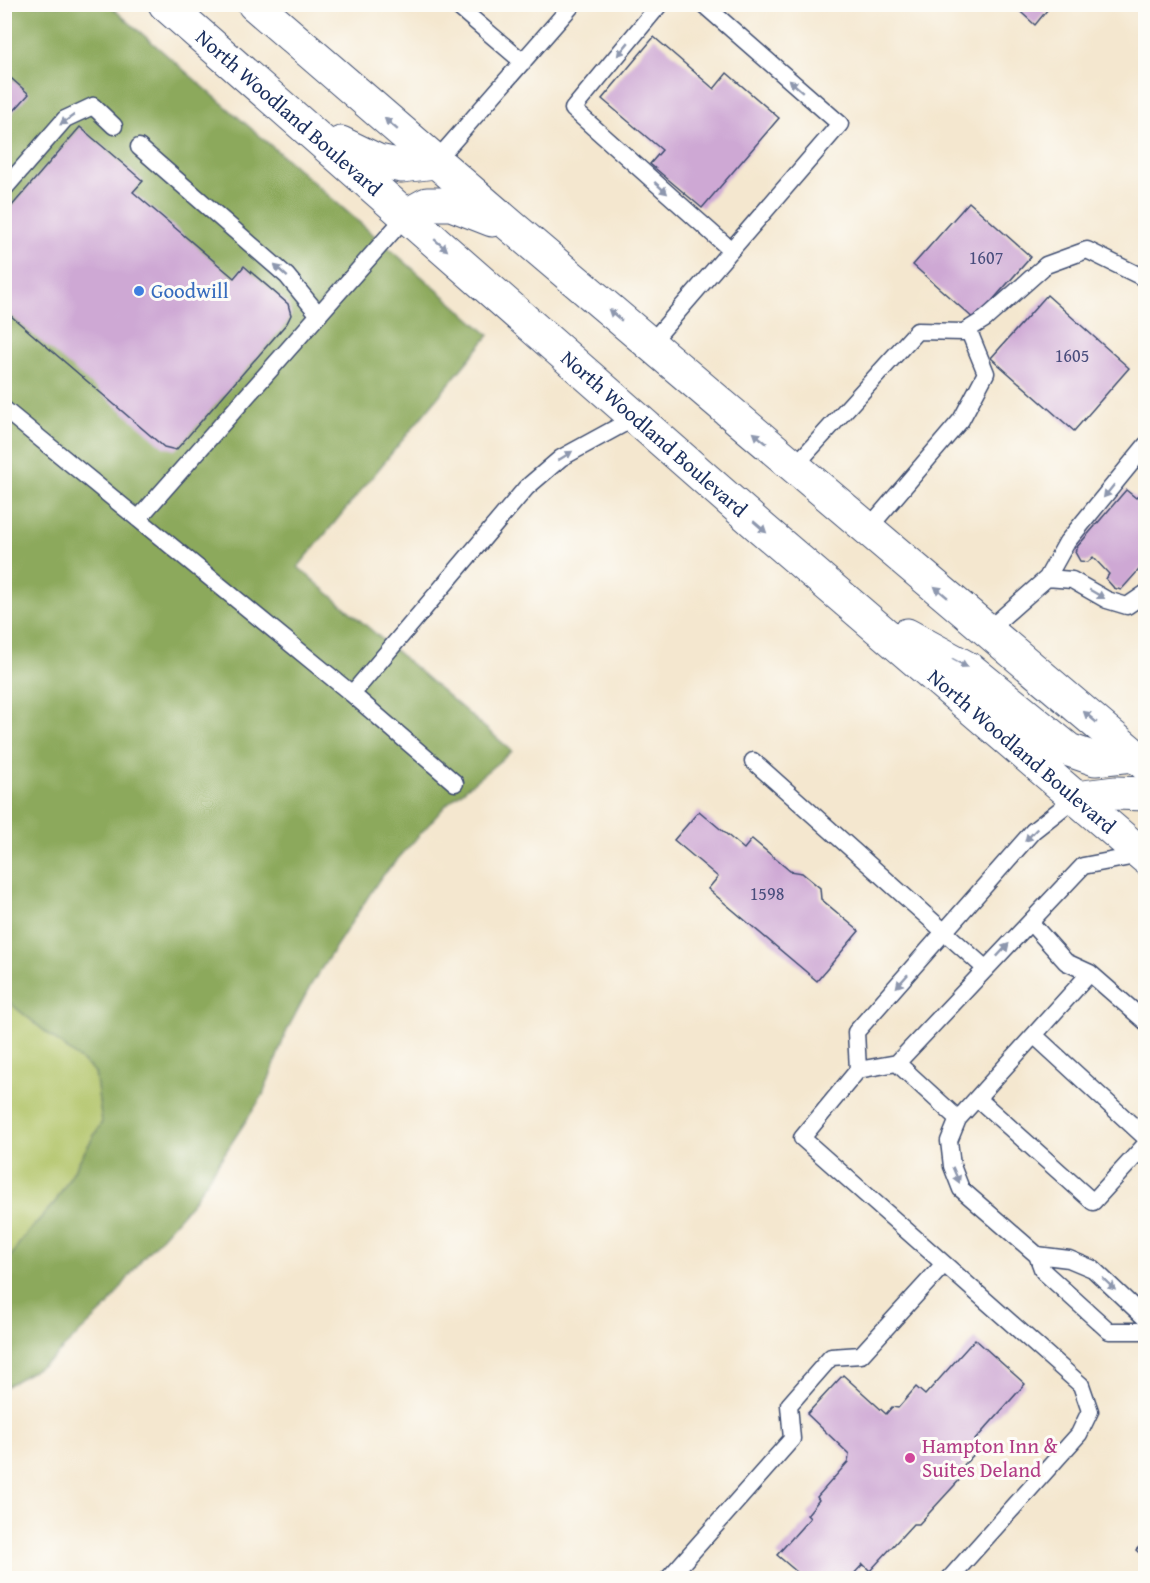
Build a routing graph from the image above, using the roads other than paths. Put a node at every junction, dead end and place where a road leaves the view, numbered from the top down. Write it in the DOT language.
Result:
graph roads {
  1 [pos="165,4"];
  2 [pos="254,4"];
  3 [pos="455,4"];
  4 [pos="573,4"];
  5 [pos="660,4"];
  6 [pos="703,4"];
  7 [pos="523,62"];
  8 [pos="302,124"];
  9 [pos="114,126"];
  10 [pos="139,147"];
  11 [pos="435,162"];
  12 [pos="4,189"];
  13 [pos="407,215"];
  14 [pos="511,226"];
  15 [pos="731,250"];
  16 [pos="1146,279"];
  17 [pos="319,315"];
  18 [pos="968,330"];
  19 [pos="650,344"];
  20 [pos="4,409"];
  21 [pos="636,417"];
  22 [pos="1146,445"];
  23 [pos="794,467"];
  24 [pos="138,519"];
  25 [pos="867,530"];
  26 [pos="1047,578"];
  27 [pos="1146,593"];
  28 [pos="853,606"];
  29 [pos="987,631"];
  30 [pos="352,694"];
  31 [pos="1140,760"];
  32 [pos="753,761"];
  33 [pos="455,783"];
  34 [pos="1146,794"];
  35 [pos="1076,798"];
  36 [pos="1143,856"];
  37 [pos="1030,922"];
  38 [pos="945,933"];
  39 [pos="986,969"];
  40 [pos="1090,974"];
  41 [pos="1146,1022"];
  42 [pos="1034,1035"];
  43 [pos="897,1063"];
  44 [pos="858,1070"];
  45 [pos="977,1098"];
  46 [pos="958,1119"];
  47 [pos="1146,1138"];
  48 [pos="1146,1144"];
  49 [pos="1037,1255"];
  50 [pos="944,1264"];
  51 [pos="1146,1319"];
  52 [pos="1146,1331"];
  53 [pos="669,1578"];
  54 [pos="950,1578"];
  1 -- 8 [label="main road, North Woodland Boulevard"];
  11 -- 2 [label="main road, one-way"];
  3 -- 7 [label="lane"];
  4 -- 7 [label="lane"];
  5 -- 15 [label="lane, one-way"];
  15 -- 6 [label="lane, one-way"];
  7 -- 11 [label="lane"];
  8 -- 11 [label="main road"];
  8 -- 13 [label="main road, North Woodland Boulevard"];
  9 -- 12 [label="lane, one-way"];
  17 -- 10 [label="lane, one-way"];
  11 -- 14 [label="main road"];
  13 -- 14 [label="main road"];
  13 -- 17 [label="lane"];
  13 -- 21 [label="main road, North Woodland Boulevard, one-way"];
  19 -- 14 [label="main road, one-way"];
  15 -- 19 [label="lane"];
  16 -- 18 [label="lane"];
  17 -- 24 [label="lane"];
  18 -- 23 [label="lane"];
  18 -- 25 [label="lane"];
  23 -- 19 [label="main road, one-way"];
  20 -- 24 [label="lane"];
  21 -- 28 [label="main road, North Woodland Boulevard, one-way"];
  30 -- 21 [label="lane, one-way"];
  22 -- 26 [label="lane, one-way"];
  23 -- 25 [label="main road"];
  24 -- 30 [label="lane"];
  29 -- 25 [label="main road, one-way"];
  26 -- 27 [label="lane, one-way"];
  26 -- 29 [label="lane"];
  28 -- 31 [label="main road, one-way"];
  28 -- 35 [label="main road, North Woodland Boulevard"];
  31 -- 29 [label="main road, one-way"];
  30 -- 33 [label="lane"];
  32 -- 38 [label="lane"];
  34 -- 35 [label="main road"];
  35 -- 36 [label="main road, North Woodland Boulevard"];
  35 -- 38 [label="lane, one-way"];
  36 -- 37 [label="lane"];
  39 -- 37 [label="lane, one-way"];
  37 -- 40 [label="lane"];
  38 -- 39 [label="lane"];
  38 -- 44 [label="lane, one-way"];
  39 -- 43 [label="lane"];
  40 -- 41 [label="lane"];
  40 -- 42 [label="lane"];
  42 -- 45 [label="lane"];
  42 -- 47 [label="lane"];
  43 -- 44 [label="lane"];
  43 -- 46 [label="lane"];
  44 -- 50 [label="lane"];
  45 -- 46 [label="lane"];
  45 -- 48 [label="lane"];
  46 -- 49 [label="lane, one-way"];
  49 -- 51 [label="lane, one-way"];
  49 -- 52 [label="lane"];
  50 -- 53 [label="lane"];
  50 -- 54 [label="lane"];
}
